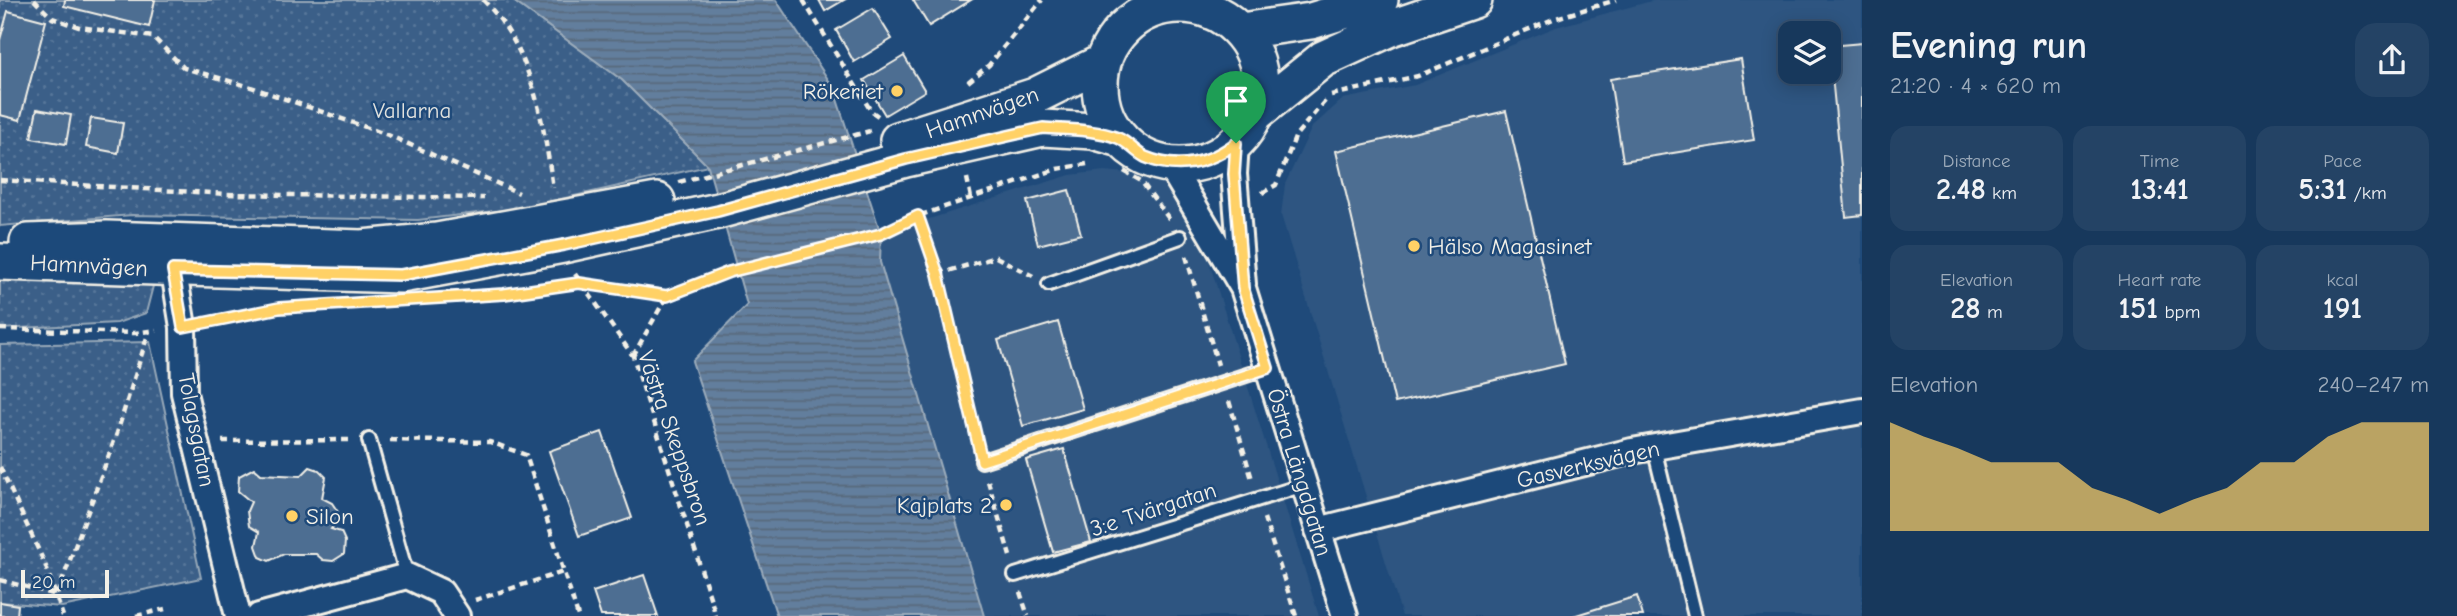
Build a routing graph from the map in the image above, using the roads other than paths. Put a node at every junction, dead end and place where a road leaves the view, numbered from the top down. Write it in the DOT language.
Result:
graph roads {
  1 [pos="1380,0"];
  2 [pos="1474,0"];
  3 [pos="1209,6"];
  4 [pos="1125,13"];
  5 [pos="1241,32"];
  6 [pos="1103,62"];
  7 [pos="1255,114"];
  8 [pos="1121,139"];
  9 [pos="1236,143"];
  10 [pos="857,153"];
  11 [pos="1169,164"];
  12 [pos="1180,237"];
  13 [pos="0,243"];
  14 [pos="172,255"];
  15 [pos="0,262"];
  16 [pos="1049,284"];
  17 [pos="1243,288"];
  18 [pos="1268,368"];
  19 [pos="1862,411"];
  20 [pos="369,440"];
  21 [pos="1654,448"];
  22 [pos="982,461"];
  23 [pos="1304,485"];
  24 [pos="1318,530"];
  25 [pos="1015,575"];
  26 [pos="407,576"];
  27 [pos="454,612"];
  28 [pos="238,616"];
  29 [pos="259,616"];
  30 [pos="1345,616"];
  31 [pos="1695,616"];
  1 -- 5 [label="main road"];
  2 -- 7 [label="main road"];
  3 -- 4 [label="main road"];
  3 -- 5 [label="main road"];
  4 -- 6 [label="main road"];
  5 -- 7 [label="main road"];
  6 -- 8 [label="main road"];
  6 -- 10 [label="main road, Hamnvägen"];
  7 -- 9 [label="main road"];
  8 -- 10 [label="main road, Hamnvägen"];
  8 -- 11 [label="main road"];
  9 -- 11 [label="main road"];
  9 -- 17 [label="street, Östra Längdgatan"];
  10 -- 14 [label="main road, Hamnvägen"];
  11 -- 17 [label="street, Östra Längdgatan"];
  12 -- 16 [label="lane"];
  13 -- 14 [label="main road, Hamnvägen"];
  14 -- 15 [label="main road, Hamnvägen"];
  14 -- 28 [label="street, Tolagsgatan"];
  17 -- 18 [label="street, Östra Längdgatan"];
  18 -- 22 [label="lane"];
  18 -- 23 [label="street, Östra Längdgatan"];
  19 -- 21 [label="street, Gasverksvägen"];
  20 -- 26 [label="lane"];
  21 -- 24 [label="street, Gasverksvägen"];
  21 -- 31 [label="lane"];
  23 -- 24 [label="street, Östra Längdgatan"];
  23 -- 25 [label="lane, 3:e Tvärgatan"];
  24 -- 30 [label="street, Östra Längdgatan"];
  26 -- 27 [label="street"];
  26 -- 29 [label="street"];
}
